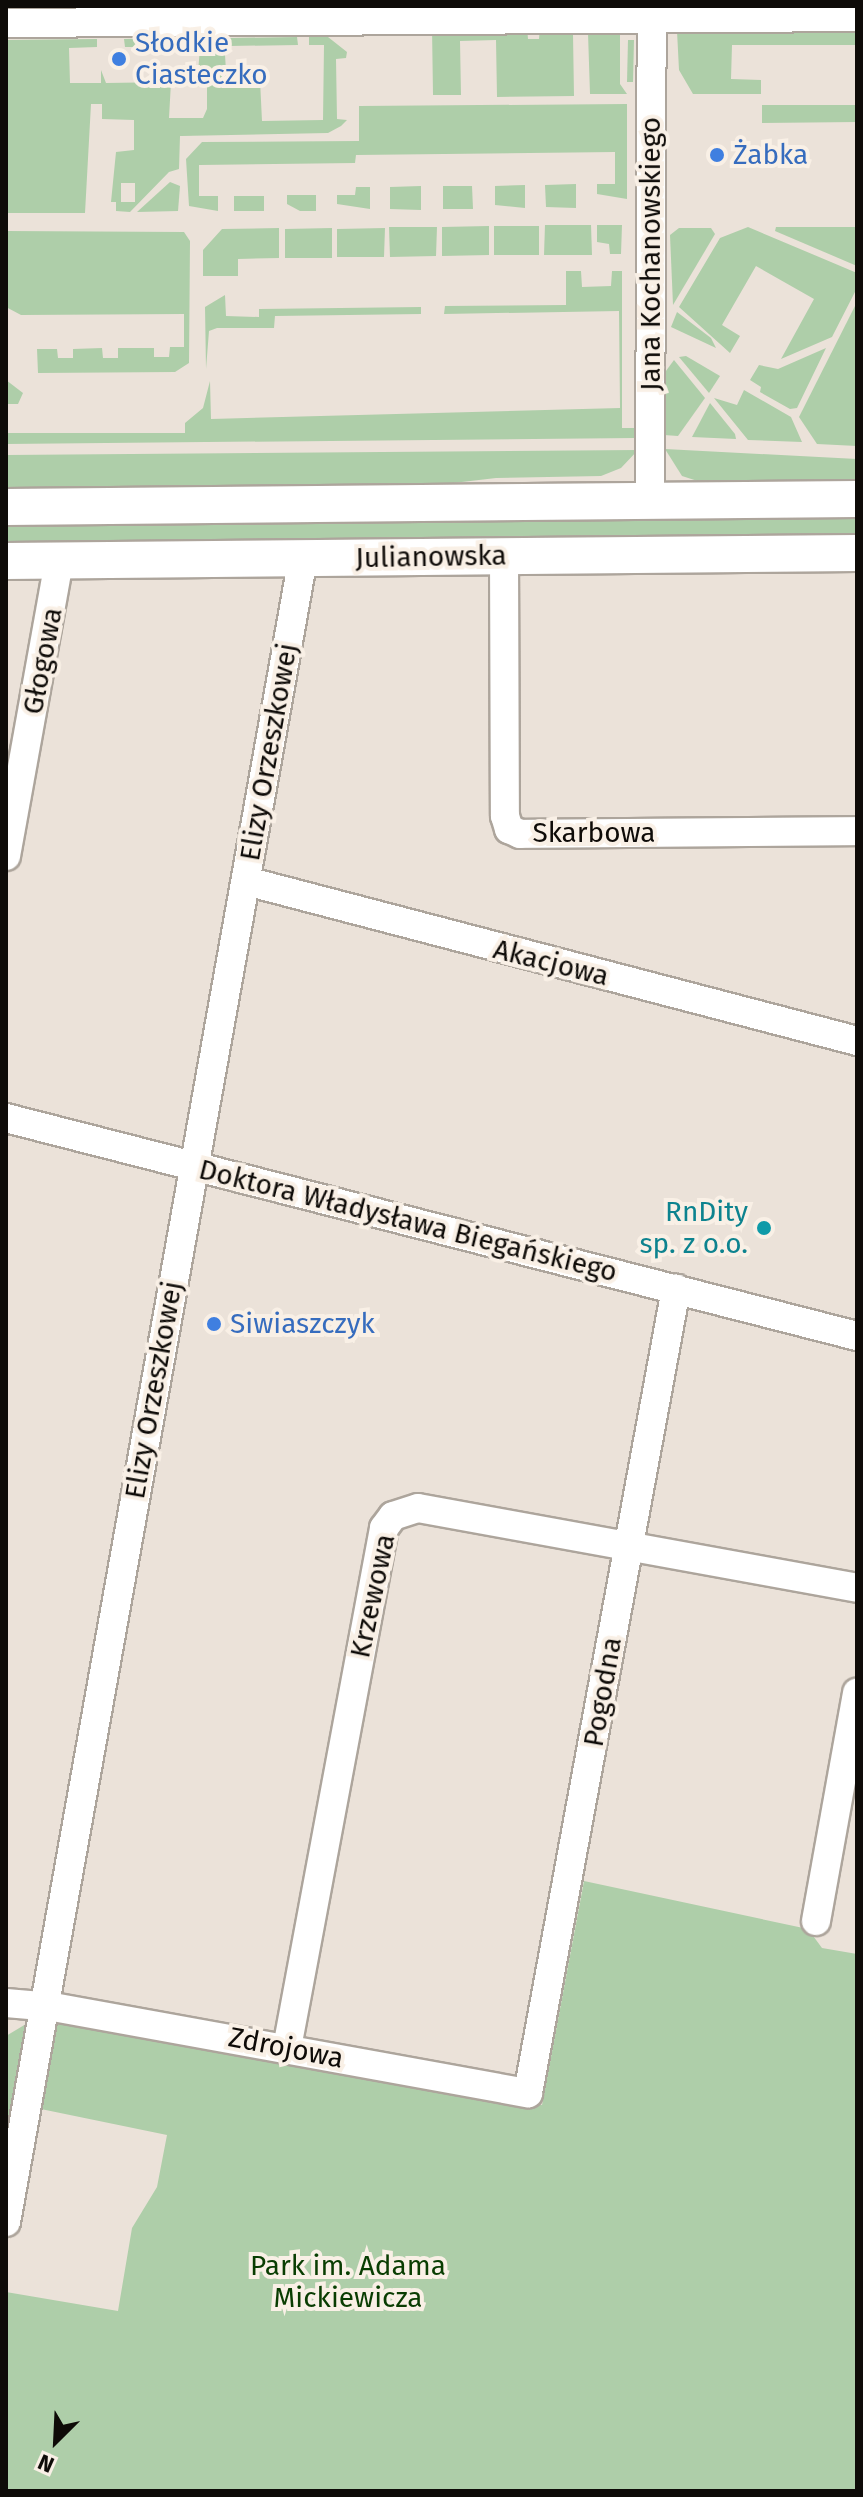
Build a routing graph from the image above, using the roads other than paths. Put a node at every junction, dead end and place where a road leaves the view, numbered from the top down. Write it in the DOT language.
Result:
graph roads {
  1 [pos="651,12"];
  2 [pos="857,17"];
  3 [pos="6,23"];
  4 [pos="857,499"];
  5 [pos="650,501"];
  6 [pos="6,507"];
  7 [pos="857,553"];
  8 [pos="504,556"];
  9 [pos="303,558"];
  10 [pos="59,560"];
  11 [pos="6,561"];
  12 [pos="857,831"];
  13 [pos="6,856"];
  14 [pos="246,881"];
  15 [pos="857,1041"];
  16 [pos="6,1118"];
  17 [pos="195,1167"];
  18 [pos="676,1289"];
  19 [pos="857,1336"];
  20 [pos="629,1546"];
  21 [pos="857,1588"];
  22 [pos="857,1693"];
  23 [pos="816,1921"];
  24 [pos="6,2003"];
  25 [pos="43,2005"];
  26 [pos="287,2048"];
  27 [pos="528,2093"];
  28 [pos="10,2169"];
  29 [pos="6,2222"];
  1 -- 2 [label="street"];
  1 -- 3 [label="street"];
  1 -- 5 [label="street, Jana Kochanowskiego"];
  4 -- 5 [label="main road, Julianowska"];
  5 -- 6 [label="main road, Julianowska"];
  7 -- 8 [label="main road, Julianowska"];
  8 -- 9 [label="main road, Julianowska"];
  8 -- 12 [label="street, Skarbowa"];
  9 -- 10 [label="main road, Julianowska"];
  9 -- 14 [label="street, Elizy Orzeszkowej"];
  10 -- 11 [label="main road, Julianowska"];
  10 -- 13 [label="street, Głogowa"];
  14 -- 15 [label="street, Akacjowa"];
  14 -- 17 [label="street, Elizy Orzeszkowej"];
  16 -- 17 [label="street, Doktora Władysława Biegańskiego"];
  17 -- 18 [label="street, Doktora Władysława Biegańskiego"];
  17 -- 25 [label="street, Elizy Orzeszkowej"];
  18 -- 19 [label="street, Doktora Władysława Biegańskiego"];
  18 -- 20 [label="street, Pogodna"];
  20 -- 21 [label="street, Krzewowa"];
  20 -- 26 [label="street, Krzewowa"];
  20 -- 27 [label="street, Pogodna"];
  22 -- 23 [label="street"];
  24 -- 25 [label="street, Zdrojowa"];
  25 -- 26 [label="street, Zdrojowa"];
  25 -- 28 [label="street, Elizy Orzeszkowej"];
  26 -- 27 [label="street, Zdrojowa"];
  28 -- 29 [label="street, Elizy Orzeszkowej"];
}
